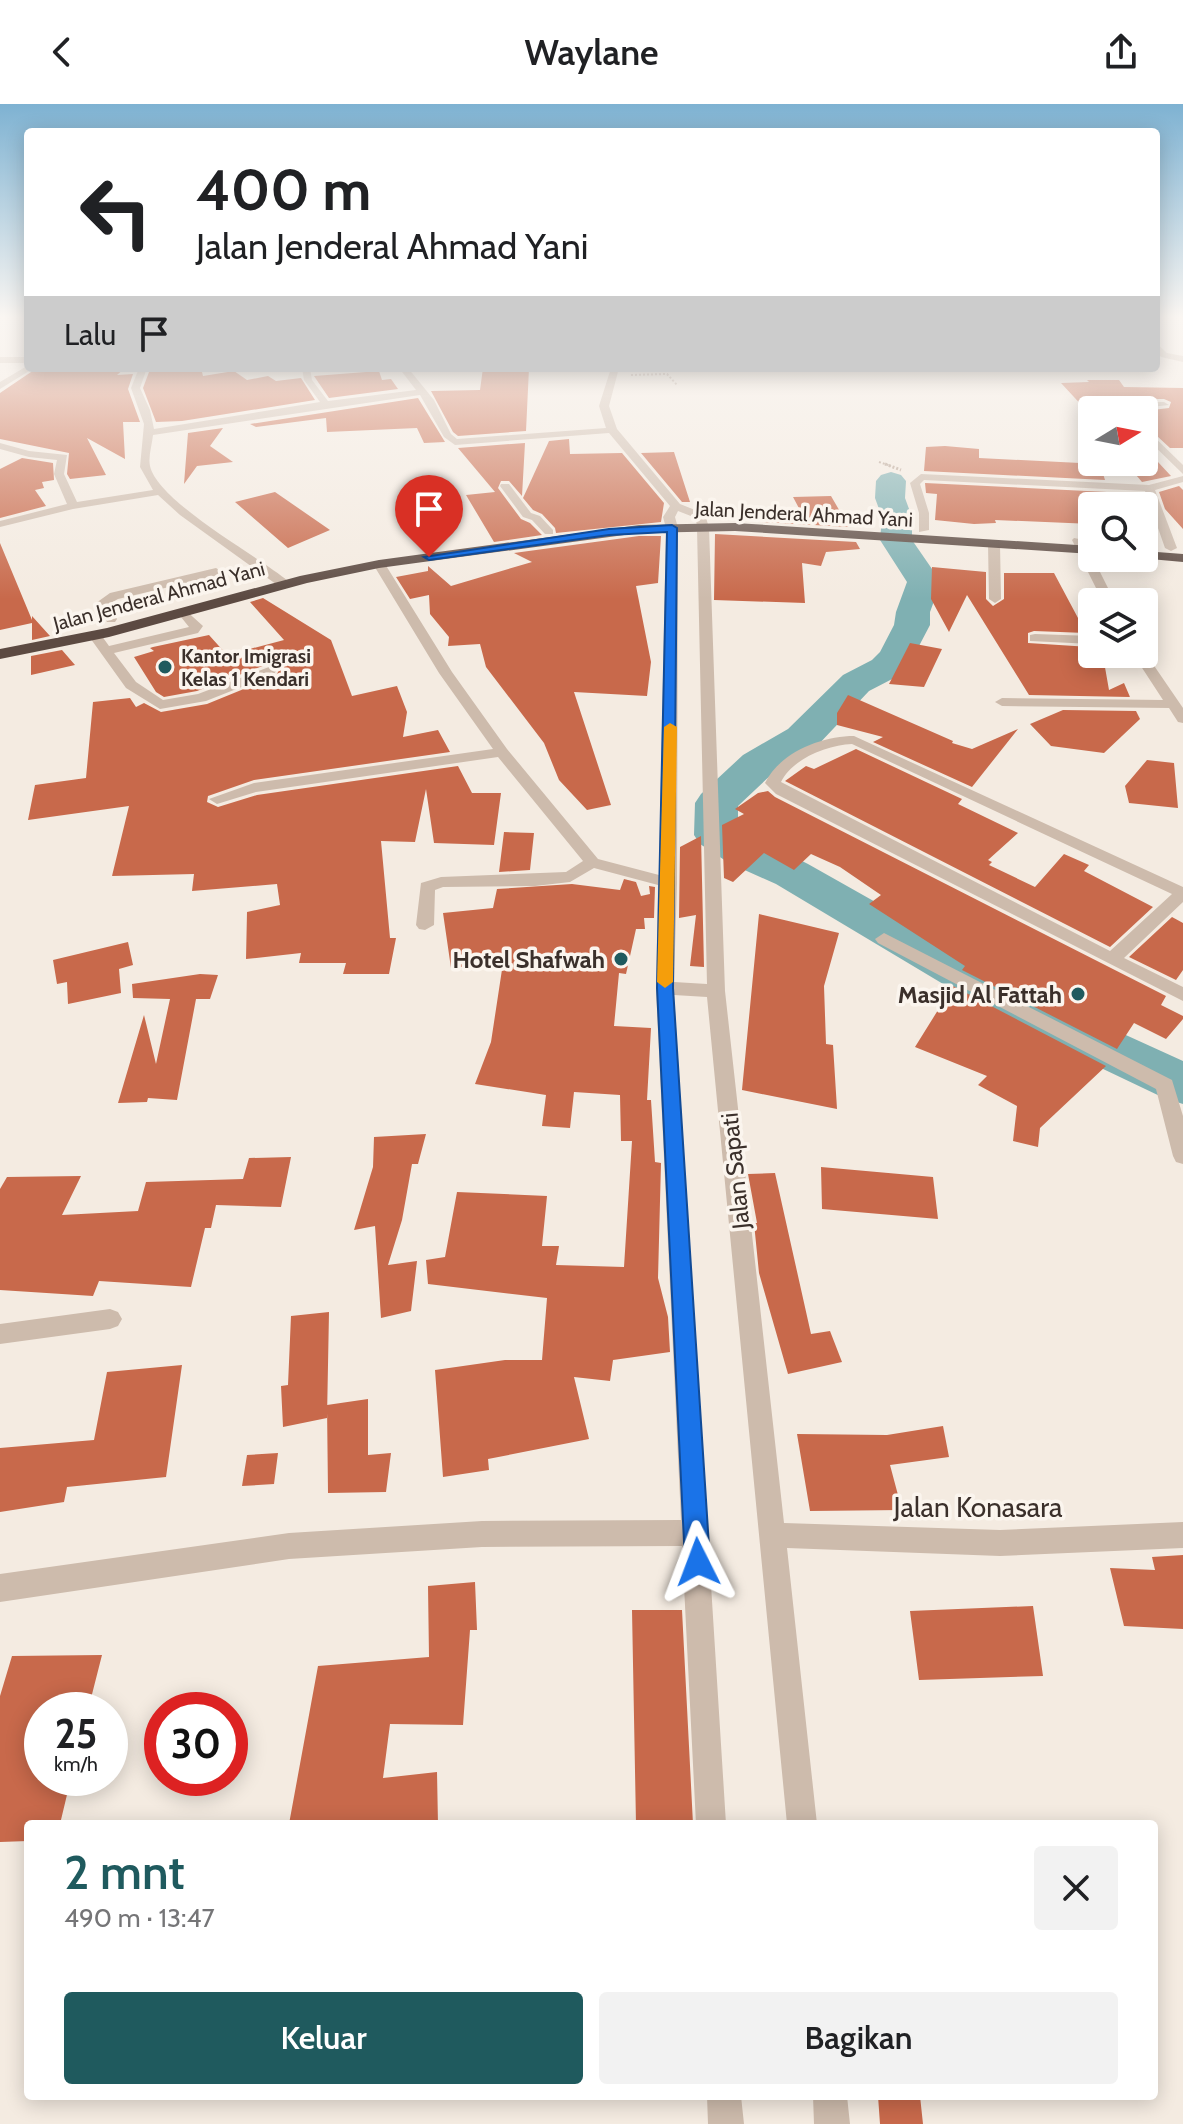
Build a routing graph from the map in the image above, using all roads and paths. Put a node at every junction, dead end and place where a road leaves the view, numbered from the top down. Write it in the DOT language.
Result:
graph roads {
  1 [pos="144,410"];
  2 [pos="288,410"];
  3 [pos="434,410"];
  4 [pos="605,410"];
  5 [pos="612,430"];
  6 [pos="148,433"];
  7 [pos="1158,445"];
  8 [pos="0,446"];
  9 [pos="1183,471"];
  10 [pos="1183,479"];
  11 [pos="505,486"];
  12 [pos="1149,488"];
  13 [pos="158,492"];
  14 [pos="73,506"];
  15 [pos="672,517"];
  16 [pos="702,522"];
  17 [pos="0,524"];
  18 [pos="923,530"];
  19 [pos="549,532"];
  20 [pos="901,533"];
  21 [pos="994,544"];
  22 [pos="1078,544"];
  23 [pos="1078,545"];
  24 [pos="1177,548"];
  25 [pos="1158,556"];
  26 [pos="1183,558"];
  27 [pos="379,564"];
  28 [pos="216,572"];
  29 [pos="280,580"];
  30 [pos="995,599"];
  31 [pos="183,612"];
  32 [pos="111,619"];
  33 [pos="94,635"];
  34 [pos="1035,638"];
  35 [pos="1078,640"];
  36 [pos="0,642"];
  37 [pos="106,651"];
  38 [pos="0,654"];
  39 [pos="1149,668"];
  40 [pos="269,671"];
  41 [pos="1002,702"];
  42 [pos="1172,704"];
  43 [pos="1183,719"];
  44 [pos="502,752"];
  45 [pos="217,799"];
  46 [pos="592,862"];
  47 [pos="669,883"];
  48 [pos="1183,893"];
  49 [pos="425,925"];
  50 [pos="884,939"];
  51 [pos="1112,959"];
  52 [pos="665,988"];
  53 [pos="716,991"];
  54 [pos="1183,995"];
  55 [pos="1174,1090"];
  56 [pos="1183,1156"];
  57 [pos="110,1319"];
  58 [pos="0,1334"];
  59 [pos="696,1533"];
  60 [pos="772,1535"];
  61 [pos="1183,1535"];
  62 [pos="0,1588"];
  63 [pos="711,1820"];
  64 [pos="802,1820"];
  65 [pos="724,2100"];
  66 [pos="830,2100"];
  67 [pos="726,2124"];
  68 [pos="832,2124"];
  1 -- 6 [label="street"];
  2 -- 6 [label="street"];
  3 -- 5 [label="street"];
  4 -- 5 [label="street"];
  5 -- 15 [label="street"];
  6 -- 13 [label="street"];
  7 -- 9 [label="street"];
  8 -- 14 [label="street"];
  10 -- 12 [label="street"];
  11 -- 19 [label="street"];
  12 -- 18 [label="street"];
  12 -- 24 [label="street"];
  13 -- 14 [label="street"];
  13 -- 29 [label="street"];
  14 -- 17 [label="street"];
  15 -- 16 [label="highway, Jalan Jenderal Ahmad Yani"];
  15 -- 16 [label="street"];
  15 -- 19 [label="highway, Jalan Jenderal Ahmad Yani"];
  15 -- 27 [label="highway, Jalan Jenderal Ahmad Yani"];
  15 -- 47 [label="street"];
  16 -- 20 [label="highway, Jalan Jenderal Ahmad Yani"];
  16 -- 53 [label="street, Jalan Sapati"];
  18 -- 20 [label="highway, Jalan Jenderal Ahmad Yani"];
  18 -- 22 [label="highway, Jalan Jenderal Ahmad Yani"];
  19 -- 29 [label="highway, Jalan Jenderal Ahmad Yani"];
  20 -- 21 [label="highway, Jalan Jenderal Ahmad Yani"];
  21 -- 23 [label="highway, Jalan Jenderal Ahmad Yani"];
  21 -- 30 [label="street"];
  25 -- 26 [label="highway"];
  27 -- 29 [label="highway, Jalan Jenderal Ahmad Yani"];
  27 -- 44 [label="street"];
  28 -- 32 [label="street"];
  29 -- 31 [label="highway, Jalan Jenderal Ahmad Yani"];
  29 -- 32 [label="highway, Jalan Jenderal Ahmad Yani"];
  31 -- 33 [label="highway, Jalan Jenderal Ahmad Yani"];
  31 -- 37 [label="street"];
  32 -- 36 [label="highway, Jalan Jenderal Ahmad Yani"];
  33 -- 37 [label="street"];
  33 -- 38 [label="highway, Jalan Jenderal Ahmad Yani"];
  34 -- 35 [label="street"];
  37 -- 40 [label="street"];
  39 -- 42 [label="street"];
  41 -- 42 [label="street"];
  42 -- 43 [label="street"];
  44 -- 45 [label="street"];
  44 -- 46 [label="street"];
  46 -- 47 [label="street"];
  46 -- 49 [label="street"];
  47 -- 52 [label="street"];
  48 -- 51 [label="street"];
  48 -- 51 [label="street"];
  50 -- 55 [label="street"];
  51 -- 54 [label="street"];
  52 -- 53 [label="street"];
  52 -- 59 [label="street"];
  53 -- 60 [label="street, Jalan Sapati"];
  55 -- 56 [label="street"];
  57 -- 58 [label="street"];
  59 -- 62 [label="street"];
  59 -- 63 [label="street"];
  60 -- 61 [label="street, Jalan Konasara"];
  60 -- 64 [label="street, Jalan Sapati"];
  65 -- 67 [label="street"];
  66 -- 68 [label="street"];
}
